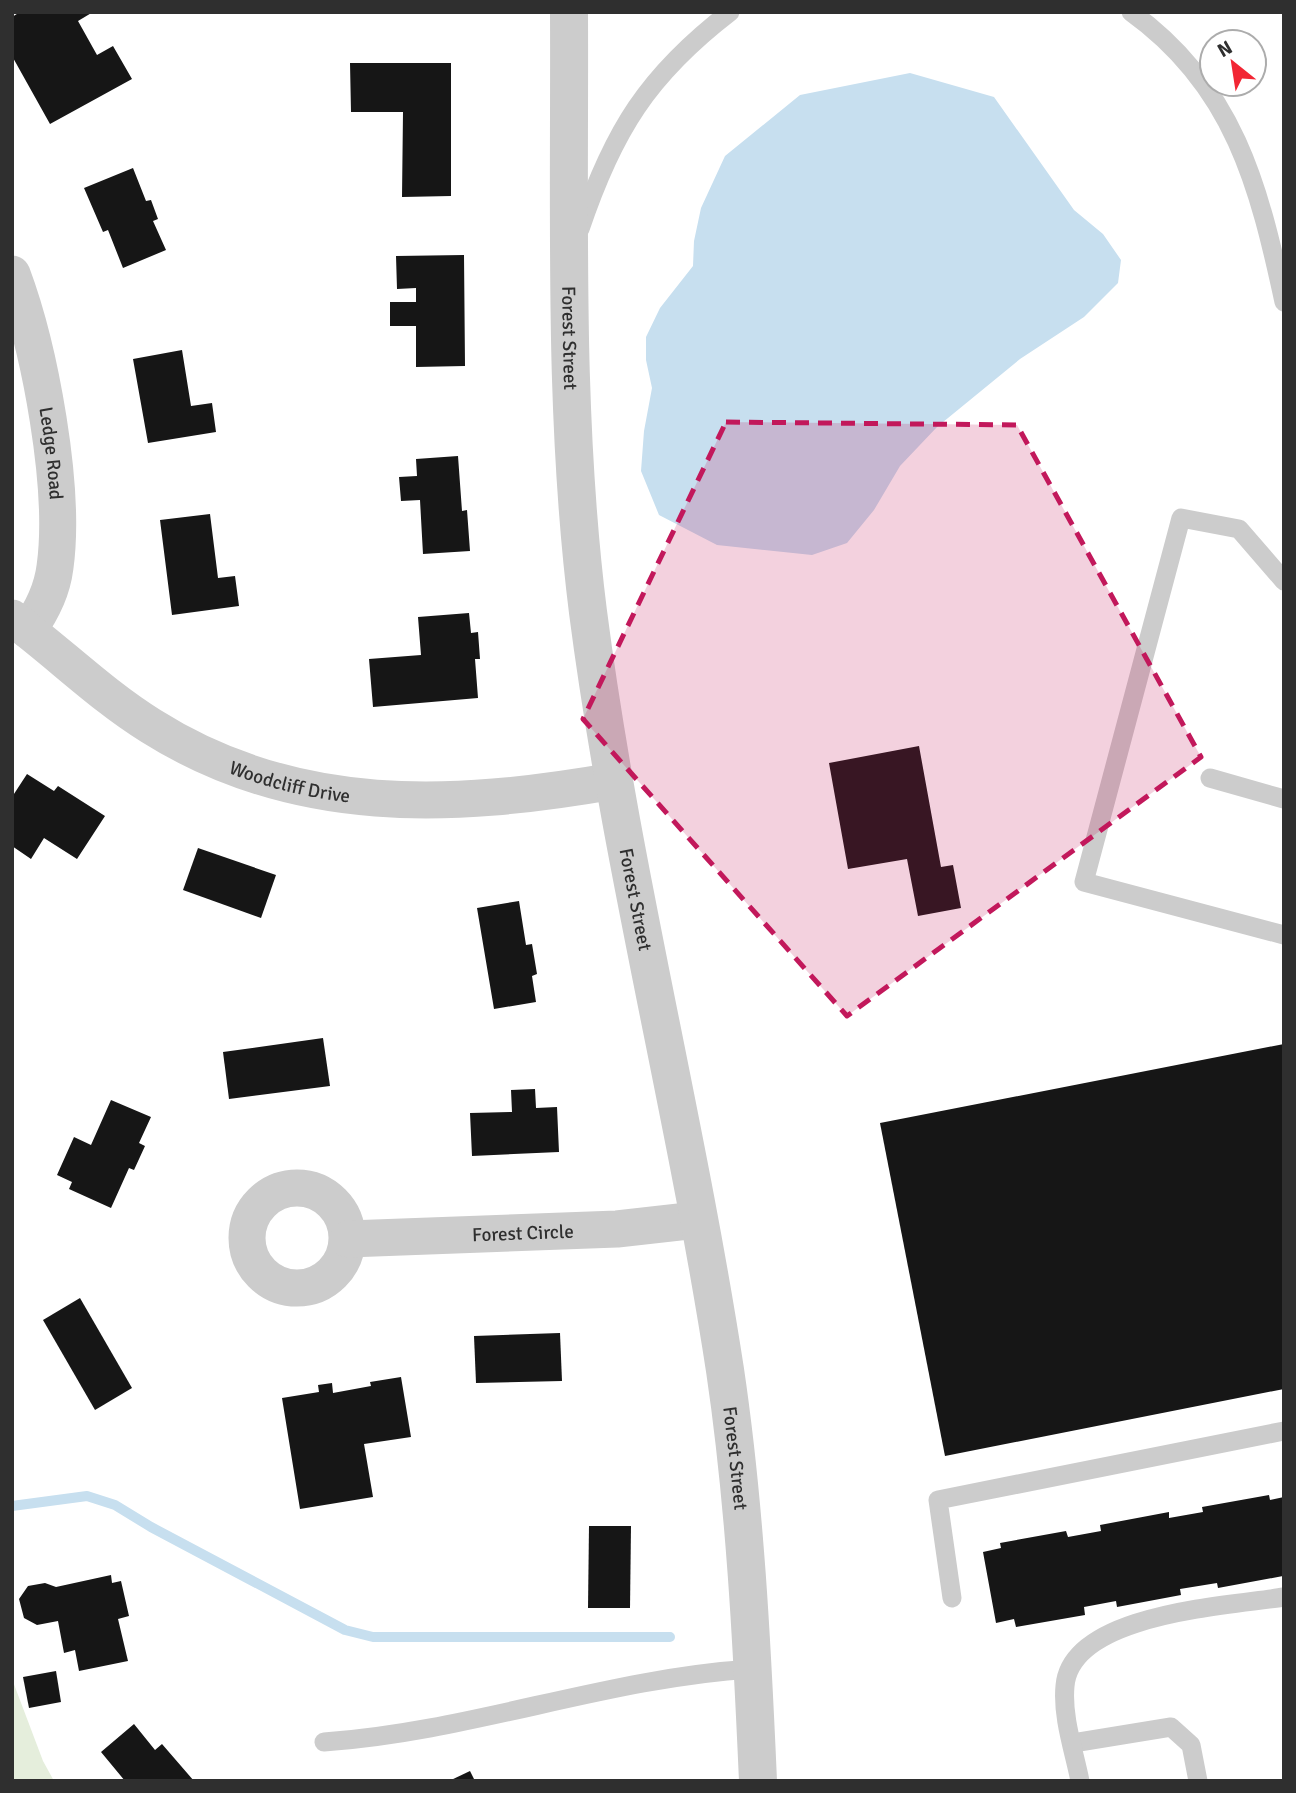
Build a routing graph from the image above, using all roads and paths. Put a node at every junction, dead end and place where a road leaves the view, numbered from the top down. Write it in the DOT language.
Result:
graph roads {
  1 [pos="569,12"];
  2 [pos="589,12"];
  3 [pos="730,12"];
  4 [pos="1131,12"];
  5 [pos="570,256"];
  6 [pos="12,274"];
  7 [pos="1284,302"];
  8 [pos="1284,581"];
  9 [pos="20,624"];
  10 [pos="1210,778"];
  11 [pos="614,781"];
  12 [pos="1284,799"];
  13 [pos="1284,935"];
  14 [pos="696,1220"];
  15 [pos="348,1239"];
  16 [pos="1284,1432"];
  17 [pos="1284,1597"];
  18 [pos="952,1598"];
  19 [pos="752,1669"];
  20 [pos="324,1742"];
  21 [pos="1073,1743"];
  22 [pos="758,1781"];
  23 [pos="1080,1781"];
  24 [pos="1198,1781"];
  1 -- 2 [label="lane"];
  1 -- 5 [label="street, Forest Street"];
  3 -- 5 [label="lane"];
  4 -- 7 [label="lane"];
  5 -- 11 [label="street, Forest Street"];
  6 -- 9 [label="street, Ledge Road"];
  8 -- 13 [label="lane"];
  9 -- 11 [label="street, Woodcliff Drive"];
  10 -- 12 [label="lane"];
  11 -- 14 [label="street, Forest Street"];
  14 -- 15 [label="street, Forest Circle"];
  14 -- 19 [label="street, Forest Street"];
  16 -- 18 [label="lane"];
  17 -- 21 [label="lane"];
  19 -- 20 [label="lane"];
  19 -- 22 [label="street, Forest Street"];
  21 -- 23 [label="lane"];
  21 -- 24 [label="lane"];
}
